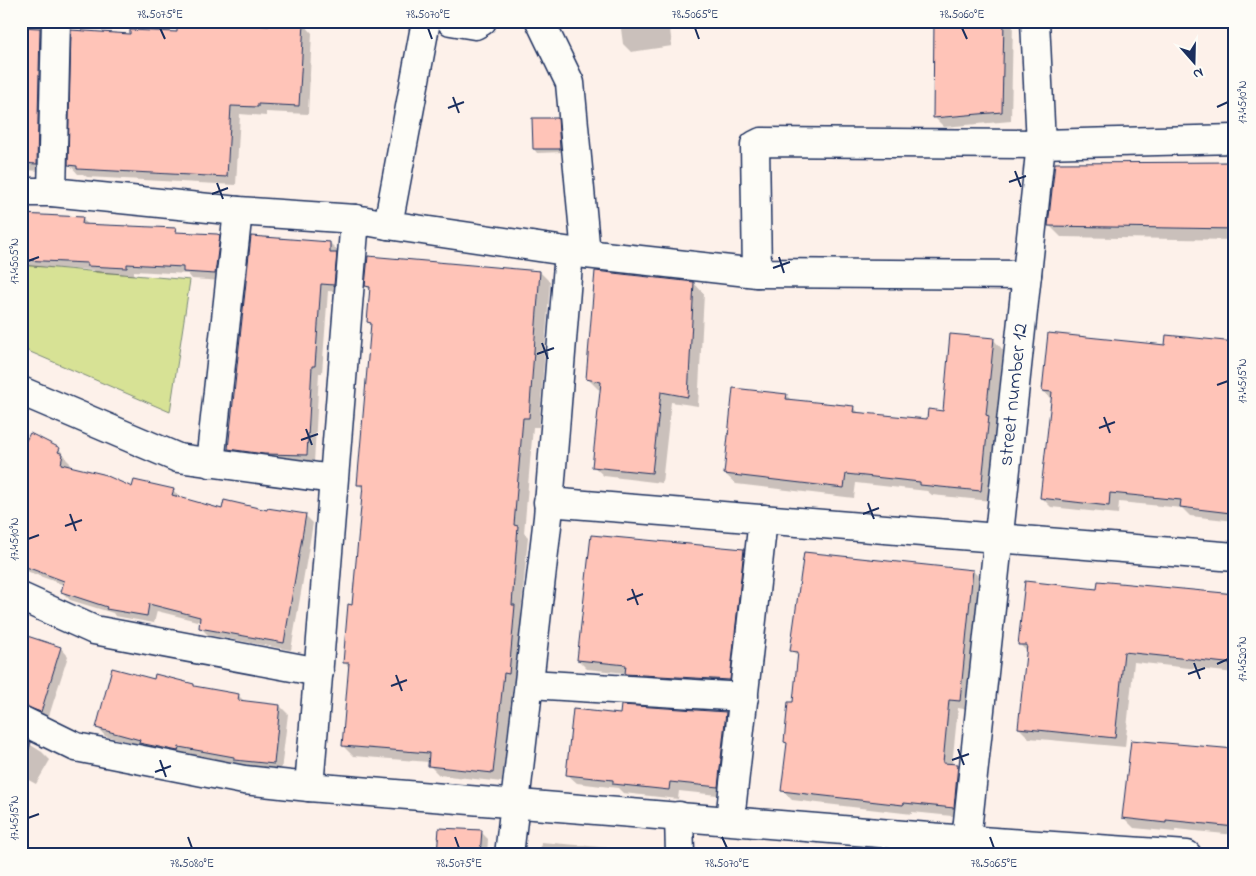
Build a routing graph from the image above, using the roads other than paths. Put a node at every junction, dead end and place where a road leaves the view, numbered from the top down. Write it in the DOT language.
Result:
graph roads {
  1 [pos="56,21"];
  2 [pos="426,21"];
  3 [pos="451,21"];
  4 [pos="482,21"];
  5 [pos="540,21"];
  6 [pos="1035,21"];
  7 [pos="1235,138"];
  8 [pos="1041,144"];
  9 [pos="21,192"];
  10 [pos="52,192"];
  11 [pos="238,211"];
  12 [pos="355,219"];
  13 [pos="388,226"];
  14 [pos="578,253"];
  15 [pos="757,273"];
  16 [pos="1027,275"];
  17 [pos="21,391"];
  18 [pos="210,463"];
  19 [pos="333,479"];
  20 [pos="548,502"];
  21 [pos="763,519"];
  22 [pos="998,538"];
  23 [pos="1235,557"];
  24 [pos="21,597"];
  25 [pos="319,672"];
  26 [pos="530,684"];
  27 [pos="744,697"];
  28 [pos="21,720"];
  29 [pos="309,787"];
  30 [pos="515,805"];
  31 [pos="679,816"];
  32 [pos="730,820"];
  33 [pos="966,840"];
  34 [pos="509,855"];
  35 [pos="680,855"];
  36 [pos="1187,855"];
  1 -- 10 [label="street"];
  2 -- 13 [label="street"];
  3 -- 4 [label="street"];
  5 -- 14 [label="street"];
  6 -- 8 [label="street, street number 12"];
  7 -- 8 [label="street"];
  8 -- 15 [label="street"];
  8 -- 16 [label="street, street number 12"];
  9 -- 10 [label="street"];
  10 -- 11 [label="street"];
  11 -- 12 [label="street"];
  11 -- 18 [label="street"];
  12 -- 13 [label="street"];
  12 -- 19 [label="street"];
  13 -- 14 [label="street"];
  14 -- 15 [label="street"];
  14 -- 20 [label="street"];
  15 -- 16 [label="street"];
  16 -- 22 [label="street, street number 12"];
  17 -- 18 [label="street"];
  18 -- 19 [label="street"];
  19 -- 25 [label="street"];
  20 -- 21 [label="street"];
  20 -- 26 [label="street"];
  21 -- 22 [label="street"];
  21 -- 27 [label="street"];
  22 -- 23 [label="street"];
  22 -- 33 [label="street, street number 12"];
  24 -- 25 [label="street"];
  25 -- 29 [label="street"];
  26 -- 27 [label="street"];
  26 -- 30 [label="street"];
  27 -- 32 [label="street"];
  28 -- 29 [label="street"];
  29 -- 30 [label="street"];
  30 -- 31 [label="street"];
  30 -- 34 [label="street"];
  31 -- 32 [label="street"];
  31 -- 35 [label="street"];
  32 -- 33 [label="street"];
  33 -- 36 [label="street"];
}
